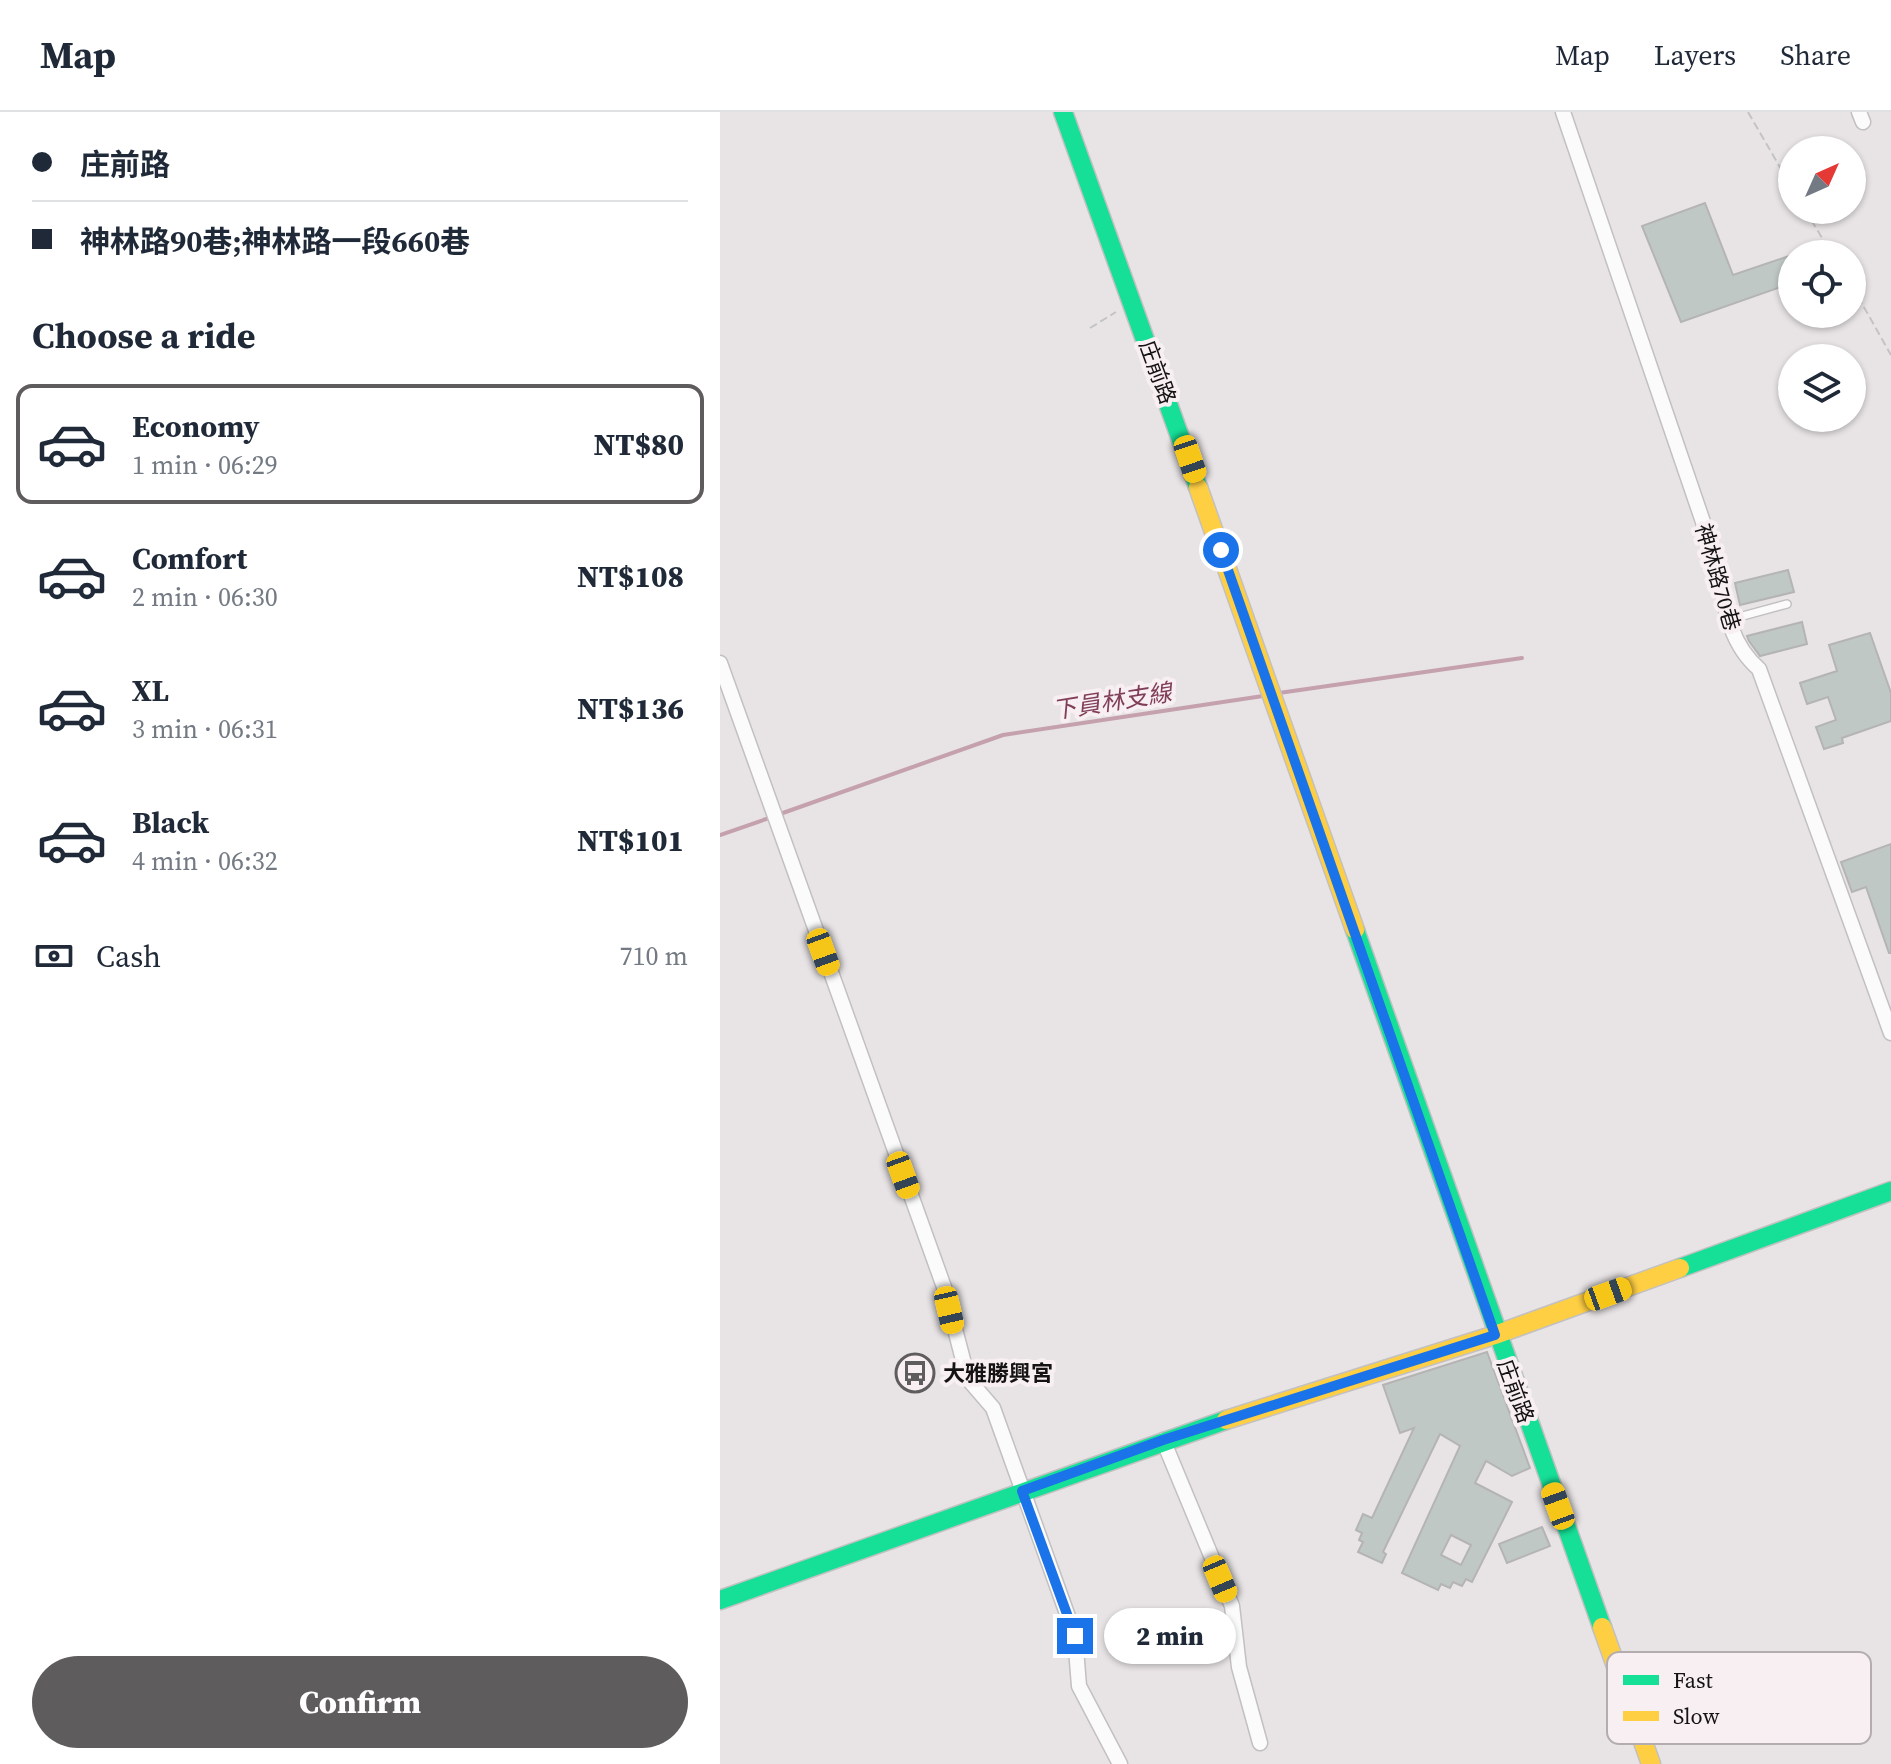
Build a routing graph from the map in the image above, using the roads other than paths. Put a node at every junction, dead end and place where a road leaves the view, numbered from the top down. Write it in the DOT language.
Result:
graph roads {
  1 [pos="1063,112"];
  2 [pos="1563,112"];
  3 [pos="1787,604"];
  4 [pos="1728,620"];
  5 [pos="720,663"];
  6 [pos="1891,1033"];
  7 [pos="1891,1191"];
  8 [pos="1495,1335"];
  9 [pos="1163,1440"];
  10 [pos="1022,1491"];
  11 [pos="720,1600"];
  12 [pos="1610,1652"];
  13 [pos="1260,1743"];
  14 [pos="1644,1744"];
  15 [pos="1120,1764"];
  16 [pos="1651,1764"];
  1 -- 8 [label="street, 庄前路"];
  2 -- 4 [label="street, 神林路70巷"];
  3 -- 4 [label="lane"];
  4 -- 6 [label="street, 神林路70巷"];
  5 -- 10 [label="street"];
  7 -- 8 [label="street"];
  8 -- 9 [label="street"];
  8 -- 12 [label="street, 庄前路"];
  9 -- 10 [label="street"];
  9 -- 13 [label="street"];
  10 -- 11 [label="street"];
  10 -- 15 [label="street"];
  14 -- 16 [label="street, 庄前路"];
}
